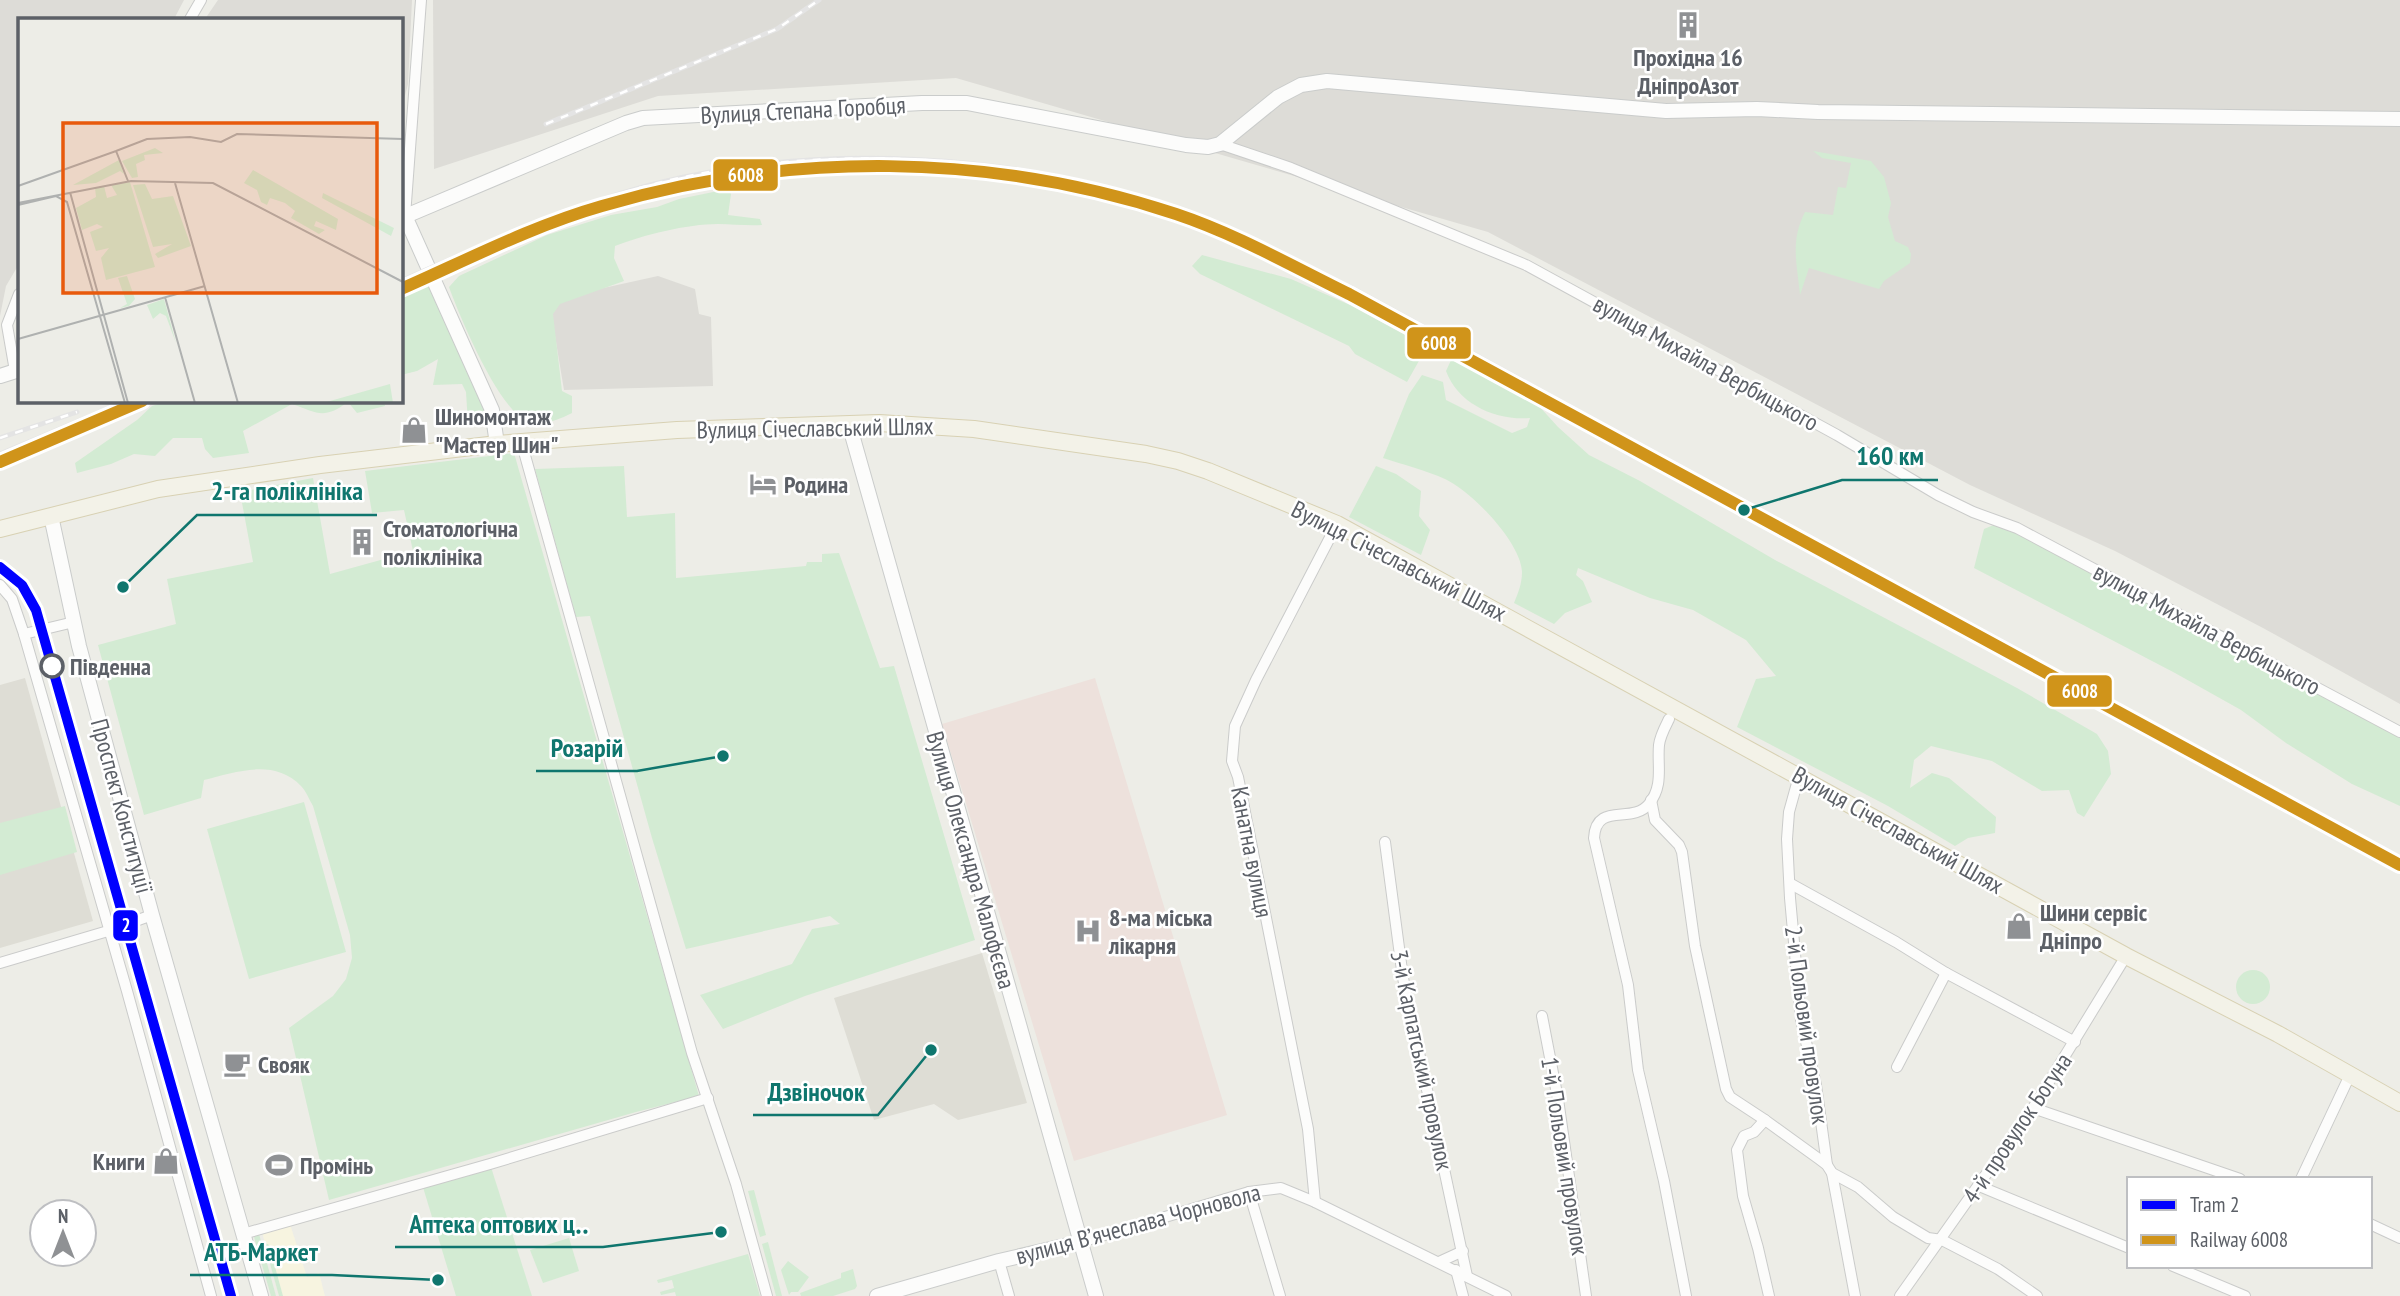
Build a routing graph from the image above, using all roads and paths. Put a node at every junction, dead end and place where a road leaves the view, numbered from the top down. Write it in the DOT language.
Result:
graph roads {
  1 [pos="201,0"];
  2 [pos="421,0"];
  3 [pos="191,18"];
  4 [pos="2400,119"];
  5 [pos="1220,144"];
  6 [pos="403,217"];
  7 [pos="18,297"];
  8 [pos="11,372"];
  9 [pos="849,424"];
  10 [pos="522,441"];
  11 [pos="497,444"];
  12 [pos="51,516"];
  13 [pos="1338,524"];
  14 [pos="0,529"];
  15 [pos="0,585"];
  16 [pos="74,622"];
  17 [pos="24,634"];
  18 [pos="1669,719"];
  19 [pos="2400,732"];
  20 [pos="1799,776"];
  21 [pos="1651,800"];
  22 [pos="1385,842"];
  23 [pos="1791,884"];
  24 [pos="152,915"];
  25 [pos="108,930"];
  26 [pos="2126,956"];
  27 [pos="0,963"];
  28 [pos="1946,973"];
  29 [pos="1542,1016"];
  30 [pos="2075,1042"];
  31 [pos="1897,1066"];
  32 [pos="2350,1075"];
  33 [pos="708,1098"];
  34 [pos="2400,1102"];
  35 [pos="2033,1108"];
  36 [pos="1765,1120"];
  37 [pos="1830,1169"];
  38 [pos="2234,1177"];
  39 [pos="2302,1177"];
  40 [pos="1979,1186"];
  41 [pos="1249,1192"];
  42 [pos="1315,1202"];
  43 [pos="2372,1225"];
  44 [pos="243,1234"];
  45 [pos="2400,1238"];
  46 [pos="1942,1240"];
  47 [pos="1081,1242"];
  48 [pos="2127,1247"];
  49 [pos="1463,1251"];
  50 [pos="999,1261"];
  51 [pos="1439,1262"];
  52 [pos="2178,1268"];
  53 [pos="1455,1270"];
  54 [pos="1467,1276"];
  55 [pos="211,1296"];
  56 [pos="261,1296"];
  57 [pos="767,1296"];
  58 [pos="877,1296"];
  59 [pos="1009,1296"];
  60 [pos="1096,1296"];
  61 [pos="1280,1296"];
  62 [pos="1463,1296"];
  63 [pos="1506,1296"];
  64 [pos="1586,1296"];
  65 [pos="1686,1296"];
  66 [pos="1769,1296"];
  67 [pos="1855,1296"];
  68 [pos="1900,1296"];
  69 [pos="2037,1296"];
  70 [pos="2245,1296"];
  1 -- 3 [label="street"];
  2 -- 6 [label="street"];
  4 -- 5 [label="street"];
  5 -- 6 [label="street, Вулиця Степана Горобця"];
  5 -- 19 [label="street, вулиця Михайла Вербицького"];
  6 -- 11 [label="street"];
  7 -- 8 [label="street"];
  9 -- 10 [label="main road, Вулиця Січеславський Шлях"];
  9 -- 13 [label="main road, Вулиця Січеславський Шлях"];
  9 -- 47 [label="street, Вулиця Олександра Малофєєва"];
  10 -- 11 [label="main road, Вулиця Січеславський Шлях"];
  10 -- 33 [label="street"];
  11 -- 12 [label="main road, Вулиця Січеславський Шлях"];
  12 -- 14 [label="main road, Вулиця Січеславський Шлях"];
  12 -- 16 [label="street, Проспект Конституції"];
  13 -- 20 [label="main road, Вулиця Січеславський Шлях"];
  13 -- 42 [label="street, Канатна вулиця"];
  15 -- 17 [label="street"];
  16 -- 17 [label="street"];
  16 -- 24 [label="street, Проспект Конституції"];
  17 -- 25 [label="street"];
  18 -- 21 [label="street"];
  20 -- 23 [label="street, 2-й Польовий провулок"];
  20 -- 26 [label="main road, Вулиця Січеславський Шлях"];
  21 -- 36 [label="street"];
  21 -- 65 [label="street"];
  22 -- 49 [label="street, 3-й Карпатський провулок"];
  23 -- 28 [label="street"];
  23 -- 37 [label="street, 2-й Польовий провулок"];
  24 -- 25 [label="street"];
  24 -- 44 [label="street, Проспект Конституції"];
  25 -- 27 [label="street"];
  25 -- 55 [label="street"];
  26 -- 30 [label="street, 4-й провулок Богуна"];
  26 -- 32 [label="main road, Вулиця Січеславський Шлях"];
  28 -- 30 [label="street"];
  28 -- 31 [label="street"];
  29 -- 64 [label="street, 1-й Польовий провулок"];
  30 -- 35 [label="street, 4-й провулок Богуна"];
  32 -- 34 [label="main road, Вулиця Січеславський Шлях"];
  32 -- 39 [label="street"];
  33 -- 44 [label="street"];
  33 -- 57 [label="street"];
  35 -- 38 [label="street"];
  35 -- 40 [label="street, 4-й провулок Богуна"];
  36 -- 37 [label="street"];
  36 -- 66 [label="street"];
  37 -- 46 [label="street"];
  37 -- 67 [label="street, 2-й Польовий провулок"];
  40 -- 46 [label="street, 4-й провулок Богуна"];
  40 -- 48 [label="street"];
  41 -- 42 [label="street, вулиця Вʼячеслава Чорновола"];
  41 -- 47 [label="street, вулиця Вʼячеслава Чорновола"];
  41 -- 61 [label="street"];
  42 -- 51 [label="street, вулиця Вʼячеслава Чорновола"];
  43 -- 45 [label="street"];
  44 -- 56 [label="street, Проспект Конституції"];
  46 -- 68 [label="street, 4-й провулок Богуна"];
  46 -- 69 [label="street"];
  47 -- 50 [label="street, вулиця Вʼячеслава Чорновола"];
  47 -- 60 [label="street, Вулиця Олександра Малофєєва"];
  49 -- 51 [label="street"];
  49 -- 54 [label="street, 3-й Карпатський провулок"];
  50 -- 58 [label="street, вулиця Вʼячеслава Чорновола"];
  50 -- 59 [label="street"];
  51 -- 53 [label="street, вулиця Вʼячеслава Чорновола"];
  52 -- 70 [label="street"];
  53 -- 54 [label="street, вулиця Вʼячеслава Чорновола"];
  53 -- 62 [label="street"];
  54 -- 63 [label="street, вулиця Вʼячеслава Чорновола"];
}
